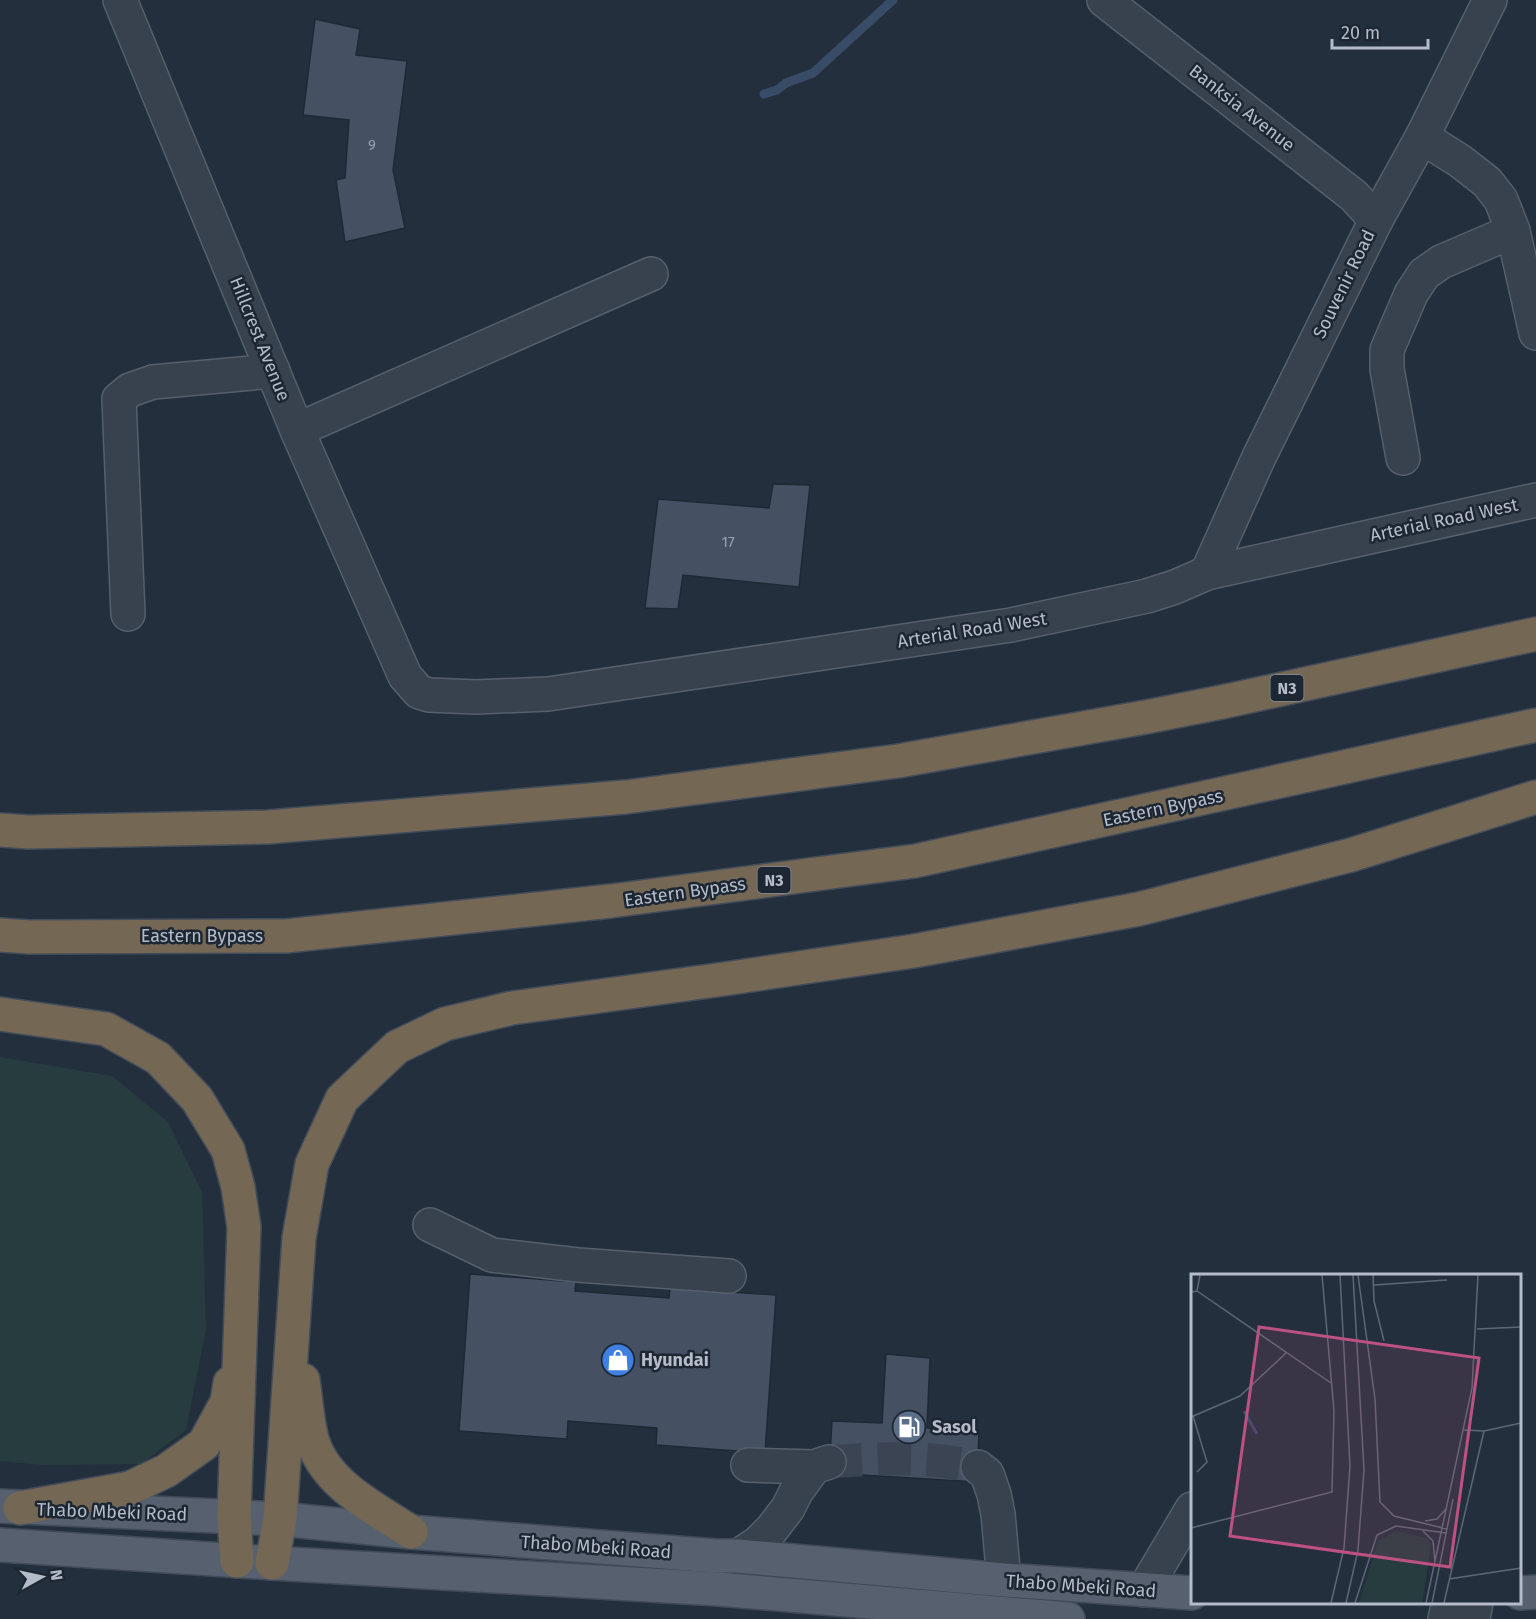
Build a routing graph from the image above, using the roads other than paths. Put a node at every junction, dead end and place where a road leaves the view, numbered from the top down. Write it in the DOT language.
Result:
graph roads {
  1 [pos="120,0"];
  2 [pos="1104,0"];
  3 [pos="1490,0"];
  4 [pos="1422,137"];
  5 [pos="1376,220"];
  6 [pos="1513,231"];
  7 [pos="651,274"];
  8 [pos="1536,333"];
  9 [pos="273,370"];
  10 [pos="297,430"];
  11 [pos="1403,458"];
  12 [pos="1536,500"];
  13 [pos="1207,573"];
  14 [pos="128,614"];
  15 [pos="1536,634"];
  16 [pos="405,676"];
  17 [pos="1536,725"];
  18 [pos="1536,797"];
  19 [pos="0,830"];
  20 [pos="0,935"];
  21 [pos="0,1014"];
  22 [pos="430,1225"];
  23 [pos="729,1276"];
  24 [pos="243,1310"];
  25 [pos="294,1325"];
  26 [pos="748,1465"];
  27 [pos="978,1467"];
  28 [pos="10,1507"];
  29 [pos="1191,1511"];
  30 [pos="234,1517"];
  31 [pos="280,1519"];
  32 [pos="411,1532"];
  33 [pos="0,1545"];
  34 [pos="738,1556"];
  35 [pos="237,1561"];
  36 [pos="272,1563"];
  37 [pos="1004,1581"];
  38 [pos="1144,1590"];
  39 [pos="1536,1592"];
  40 [pos="1191,1593"];
  41 [pos="1521,1593"];
  42 [pos="1449,1604"];
  43 [pos="1476,1604"];
  44 [pos="1004,1616"];
  45 [pos="1068,1619"];
  46 [pos="1445,1619"];
  47 [pos="1473,1619"];
  1 -- 9 [label="street, Hillcrest Avenue"];
  2 -- 5 [label="street, Banksia Avenue"];
  3 -- 4 [label="street, Souvenir Road"];
  4 -- 5 [label="street, Souvenir Road"];
  4 -- 6 [label="street"];
  5 -- 13 [label="street, Souvenir Road"];
  6 -- 8 [label="street"];
  6 -- 11 [label="street"];
  7 -- 10 [label="street"];
  9 -- 10 [label="street, Hillcrest Avenue"];
  9 -- 14 [label="street"];
  10 -- 16 [label="street, Hillcrest Avenue"];
  12 -- 13 [label="street, Arterial Road West"];
  13 -- 16 [label="street, Arterial Road West"];
  15 -- 19 [label="highway, N3"];
  17 -- 20 [label="highway, Eastern Bypass / N3"];
  18 -- 25 [label="highway"];
  21 -- 24 [label="highway"];
  22 -- 23 [label="street"];
  24 -- 28 [label="highway"];
  24 -- 30 [label="highway"];
  25 -- 31 [label="highway"];
  25 -- 32 [label="highway"];
  26 -- 34 [label="street"];
  27 -- 37 [label="street"];
  28 -- 30 [label="main road, Thabo Mbeki Road"];
  29 -- 38 [label="street"];
  30 -- 31 [label="main road, Thabo Mbeki Road"];
  30 -- 35 [label="highway"];
  31 -- 32 [label="main road, Thabo Mbeki Road"];
  31 -- 36 [label="highway"];
  32 -- 34 [label="main road, Thabo Mbeki Road"];
  33 -- 35 [label="main road, Thabo Mbeki Road"];
  34 -- 37 [label="main road, Thabo Mbeki Road"];
  35 -- 36 [label="main road, Thabo Mbeki Road"];
  36 -- 44 [label="main road, Thabo Mbeki Road"];
  37 -- 38 [label="main road, Thabo Mbeki Road"];
  37 -- 44 [label="street"];
  38 -- 40 [label="main road, Thabo Mbeki Road"];
  39 -- 41 [label="main road"];
  42 -- 46 [label="street"];
  43 -- 47 [label="street"];
  44 -- 45 [label="main road, Thabo Mbeki Road"];
}
